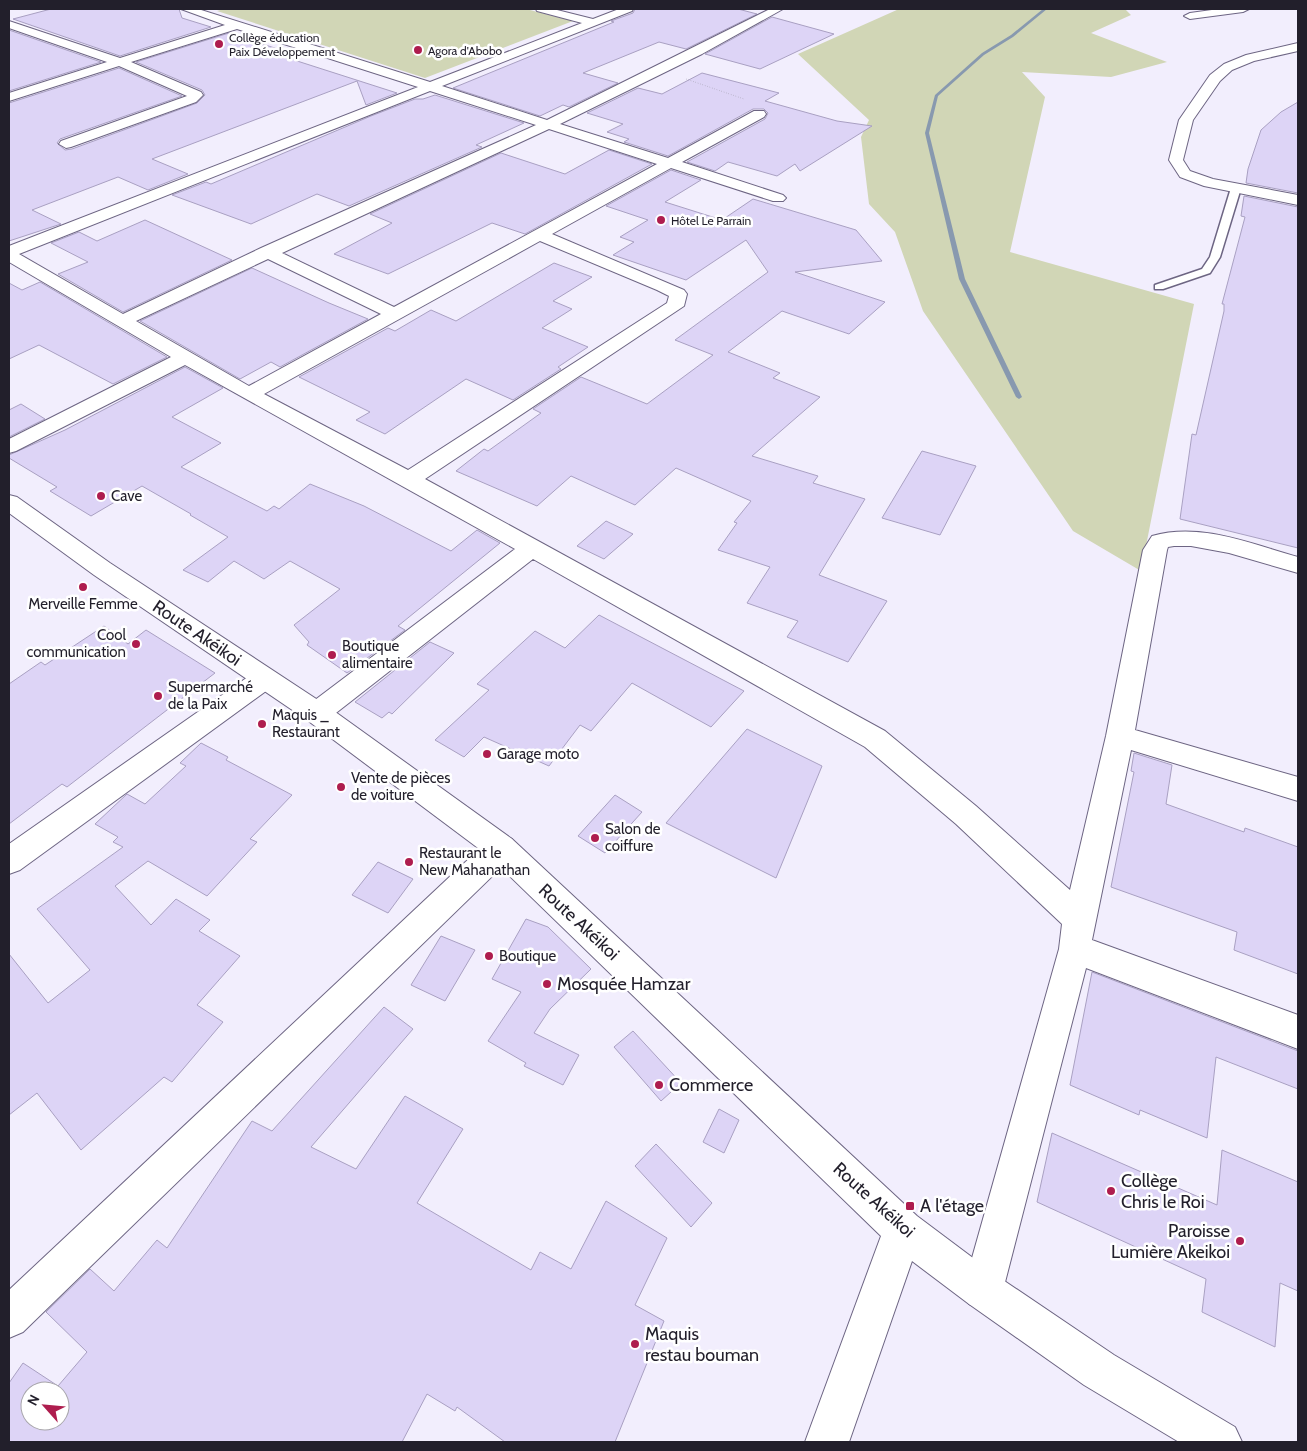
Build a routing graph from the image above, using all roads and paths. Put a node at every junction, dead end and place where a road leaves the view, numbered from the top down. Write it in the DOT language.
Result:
graph roads {
  1 [pos="190,9"];
  2 [pos="541,9"];
  3 [pos="628,9"];
  4 [pos="778,9"];
  5 [pos="1243,9"];
  6 [pos="1190,16"];
  7 [pos="10,17"];
  8 [pos="592,22"];
  9 [pos="236,25"];
  10 [pos="1298,47"];
  11 [pos="120,62"];
  12 [pos="678,76"];
  13 [pos="425,87"];
  14 [pos="9,97"];
  15 [pos="759,114"];
  16 [pos="546,125"];
  17 [pos="66,144"];
  18 [pos="668,163"];
  19 [pos="1236,188"];
  20 [pos="778,198"];
  21 [pos="1298,200"];
  22 [pos="539,235"];
  23 [pos="267,252"];
  24 [pos="9,254"];
  25 [pos="1159,287"];
  26 [pos="394,314"];
  27 [pos="124,320"];
  28 [pos="185,357"];
  29 [pos="249,394"];
  30 [pos="9,447"];
  31 [pos="409,479"];
  32 [pos="9,502"];
  33 [pos="533,547"];
  34 [pos="1298,566"];
  35 [pos="264,679"];
  36 [pos="317,713"];
  37 [pos="1120,736"];
  38 [pos="1298,789"];
  39 [pos="501,848"];
  40 [pos="9,861"];
  41 [pos="1077,934"];
  42 [pos="1298,1032"];
  43 [pos="903,1230"];
  44 [pos="983,1290"];
  45 [pos="9,1318"];
  46 [pos="827,1442"];
  47 [pos="1220,1442"];
  1 -- 9 [label="street"];
  2 -- 8 [label="street"];
  3 -- 8 [label="street"];
  4 -- 16 [label="street"];
  5 -- 6 [label="street"];
  7 -- 11 [label="street"];
  8 -- 13 [label="street"];
  9 -- 11 [label="street"];
  9 -- 13 [label="street"];
  10 -- 19 [label="street"];
  11 -- 14 [label="street"];
  11 -- 17 [label="street"];
  12 -- 15 [label="path"];
  13 -- 16 [label="street"];
  13 -- 24 [label="street"];
  15 -- 18 [label="street"];
  16 -- 18 [label="street"];
  16 -- 23 [label="street"];
  18 -- 20 [label="street"];
  18 -- 22 [label="street"];
  19 -- 21 [label="street"];
  19 -- 25 [label="lane"];
  22 -- 26 [label="street"];
  22 -- 31 [label="street"];
  23 -- 26 [label="street"];
  23 -- 27 [label="street"];
  24 -- 27 [label="street"];
  26 -- 29 [label="street"];
  27 -- 28 [label="street"];
  28 -- 29 [label="street"];
  28 -- 30 [label="street"];
  29 -- 31 [label="street"];
  31 -- 33 [label="street"];
  32 -- 35 [label="street, Route Akéikoi"];
  33 -- 36 [label="street"];
  33 -- 41 [label="street"];
  34 -- 37 [label="street"];
  35 -- 36 [label="street, Route Akéikoi"];
  35 -- 40 [label="street"];
  36 -- 39 [label="street, Route Akéikoi"];
  37 -- 38 [label="street"];
  37 -- 41 [label="street"];
  39 -- 43 [label="street, Route Akéikoi"];
  39 -- 45 [label="street"];
  41 -- 42 [label="street"];
  41 -- 44 [label="street"];
  43 -- 44 [label="street, Route Akéikoi"];
  43 -- 46 [label="street"];
  44 -- 47 [label="street, Route Akéikoi"];
}
